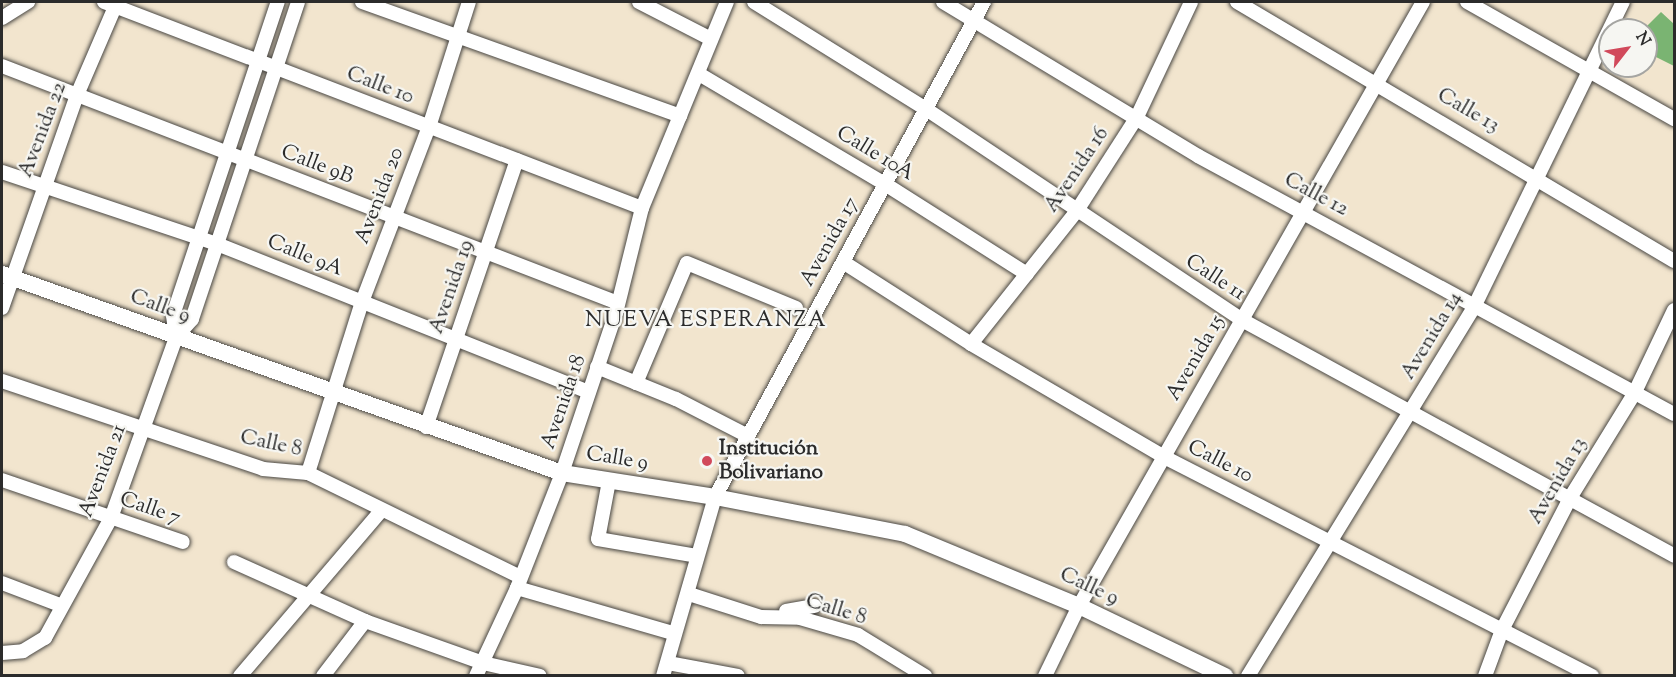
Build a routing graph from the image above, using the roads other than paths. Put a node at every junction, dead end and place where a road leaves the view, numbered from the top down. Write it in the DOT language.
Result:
graph roads {
  1 [pos="28,2"];
  2 [pos="278,2"];
  3 [pos="298,2"];
  4 [pos="362,2"];
  5 [pos="469,2"];
  6 [pos="639,2"];
  7 [pos="727,2"];
  8 [pos="754,2"];
  9 [pos="943,2"];
  10 [pos="984,2"];
  11 [pos="1191,2"];
  12 [pos="1237,2"];
  13 [pos="1424,2"];
  14 [pos="1467,2"];
  15 [pos="1623,2"];
  16 [pos="112,3"];
  17 [pos="2,18"];
  18 [pos="975,20"];
  19 [pos="458,34"];
  20 [pos="711,39"];
  21 [pos="258,62"];
  22 [pos="2,66"];
  23 [pos="276,69"];
  24 [pos="1590,72"];
  25 [pos="699,74"];
  26 [pos="1377,82"];
  27 [pos="77,95"];
  28 [pos="926,109"];
  29 [pos="680,116"];
  30 [pos="1137,117"];
  31 [pos="1674,119"];
  32 [pos="429,127"];
  33 [pos="228,154"];
  34 [pos="245,160"];
  35 [pos="517,160"];
  36 [pos="2,172"];
  37 [pos="1539,177"];
  38 [pos="885,184"];
  39 [pos="44,186"];
  40 [pos="642,208"];
  41 [pos="1076,212"];
  42 [pos="1303,212"];
  43 [pos="395,217"];
  44 [pos="199,237"];
  45 [pos="217,244"];
  46 [pos="486,252"];
  47 [pos="1674,261"];
  48 [pos="843,262"];
  49 [pos="1027,274"];
  50 [pos="7,276"];
  51 [pos="362,302"];
  52 [pos="618,303"];
  53 [pos="1475,305"];
  54 [pos="2,308"];
  55 [pos="796,308"];
  56 [pos="1674,310"];
  57 [pos="1242,320"];
  58 [pos="176,337"];
  59 [pos="456,339"];
  60 [pos="971,344"];
  61 [pos="597,367"];
  62 [pos="2,381"];
  63 [pos="636,383"];
  64 [pos="332,392"];
  65 [pos="589,392"];
  66 [pos="1634,394"];
  67 [pos="1412,410"];
  68 [pos="1674,414"];
  69 [pos="426,427"];
  70 [pos="143,428"];
  71 [pos="748,436"];
  72 [pos="1164,457"];
  73 [pos="308,473"];
  74 [pos="562,473"];
  75 [pos="2,480"];
  76 [pos="609,481"];
  77 [pos="715,497"];
  78 [pos="1570,498"];
  79 [pos="380,512"];
  80 [pos="111,518"];
  81 [pos="1330,541"];
  82 [pos="183,542"];
  83 [pos="697,556"];
  84 [pos="1674,556"];
  85 [pos="234,562"];
  86 [pos="2,583"];
  87 [pos="518,583"];
  88 [pos="689,594"];
  89 [pos="309,596"];
  90 [pos="60,605"];
  91 [pos="815,606"];
  92 [pos="1079,606"];
  93 [pos="761,617"];
  94 [pos="365,621"];
  95 [pos="1502,630"];
  96 [pos="673,633"];
  97 [pos="2,654"];
  98 [pos="480,669"];
  99 [pos="665,669"];
  100 [pos="508,672"];
  101 [pos="919,674"];
  102 [pos="240,675"];
  103 [pos="323,675"];
  104 [pos="540,675"];
  105 [pos="738,675"];
  106 [pos="1045,675"];
  107 [pos="1225,675"];
  108 [pos="1248,675"];
  109 [pos="1485,675"];
  110 [pos="1592,675"];
  1 -- 17 [label="street"];
  2 -- 21 [label="street, Avenida 21"];
  3 -- 23 [label="street, Avenida 21"];
  4 -- 19 [label="street"];
  5 -- 19 [label="street, Avenida 20"];
  6 -- 20 [label="street"];
  7 -- 20 [label="street, Avenida 18"];
  8 -- 28 [label="street, Calle 11"];
  9 -- 18 [label="street, Calle 12"];
  10 -- 18 [label="street, Avenida 17"];
  11 -- 30 [label="street, Avenida 16"];
  12 -- 26 [label="street, Calle 13"];
  13 -- 26 [label="street, Avenida 15"];
  14 -- 24 [label="street"];
  15 -- 24 [label="street, Avenida 14"];
  16 -- 21 [label="street, Calle 10"];
  16 -- 27 [label="street, Avenida 22"];
  18 -- 28 [label="street, Avenida 17"];
  18 -- 30 [label="street, Calle 12"];
  19 -- 29 [label="street"];
  19 -- 32 [label="street, Avenida 20"];
  20 -- 25 [label="street, Avenida 18"];
  21 -- 23 [label="street, Calle 10"];
  21 -- 33 [label="street, Avenida 21"];
  22 -- 27 [label="street, Calle 9B"];
  23 -- 32 [label="street, Calle 10"];
  23 -- 34 [label="street, Avenida 21"];
  24 -- 31 [label="street"];
  24 -- 37 [label="street, Avenida 14"];
  25 -- 29 [label="street, Avenida 18"];
  25 -- 38 [label="street, Calle 10A"];
  26 -- 37 [label="street, Calle 13"];
  26 -- 42 [label="street, Avenida 15"];
  27 -- 33 [label="street, Calle 9B"];
  27 -- 39 [label="street, Avenida 22"];
  28 -- 38 [label="street, Avenida 17"];
  28 -- 41 [label="street, Calle 11"];
  29 -- 40 [label="street, Avenida 18"];
  30 -- 41 [label="street, Avenida 16"];
  30 -- 42 [label="street, Calle 12"];
  32 -- 35 [label="street, Calle 10"];
  32 -- 43 [label="street, Avenida 20"];
  33 -- 34 [label="street, Calle 9B"];
  33 -- 44 [label="street, Avenida 21"];
  34 -- 43 [label="street, Calle 9B"];
  34 -- 45 [label="street, Avenida 21"];
  35 -- 40 [label="street, Calle 10"];
  35 -- 46 [label="street, Avenida 19"];
  36 -- 39 [label="street, Calle 9A"];
  37 -- 47 [label="street, Calle 13"];
  37 -- 53 [label="street, Avenida 14"];
  38 -- 48 [label="street, Avenida 17"];
  38 -- 49 [label="street, Calle 10A"];
  39 -- 44 [label="street, Calle 9A"];
  39 -- 50 [label="street, Avenida 22"];
  40 -- 52 [label="street, Avenida 18"];
  41 -- 49 [label="street, Avenida 16"];
  41 -- 57 [label="street, Calle 11"];
  42 -- 53 [label="street, Calle 12"];
  42 -- 57 [label="street, Avenida 15"];
  43 -- 46 [label="street, Calle 9B"];
  43 -- 51 [label="street, Avenida 20"];
  44 -- 45 [label="street, Calle 9A"];
  44 -- 58 [label="street, Avenida 21"];
  45 -- 51 [label="street, Calle 9A"];
  45 -- 58 [label="street, Avenida 21"];
  46 -- 52 [label="street, Calle 9B"];
  46 -- 59 [label="street, Avenida 19"];
  48 -- 60 [label="street, Calle 10"];
  48 -- 71 [label="street, Avenida 17"];
  49 -- 60 [label="street, Avenida 16"];
  50 -- 54 [label="street, Avenida 22"];
  50 -- 58 [label="street, Calle 9"];
  51 -- 59 [label="street, Calle 9A"];
  51 -- 64 [label="street, Avenida 20"];
  52 -- 61 [label="street, Avenida 18"];
  53 -- 66 [label="street, Calle 12"];
  53 -- 67 [label="street, Avenida 14"];
  55 -- 63 [label="street"];
  56 -- 66 [label="street, Avenida 13"];
  57 -- 67 [label="street, Calle 11"];
  57 -- 72 [label="street, Avenida 15"];
  58 -- 64 [label="street, Calle 9"];
  58 -- 70 [label="street, Avenida 21"];
  59 -- 65 [label="street, Calle 9A"];
  59 -- 69 [label="street, Avenida 19"];
  60 -- 72 [label="street, Calle 10"];
  61 -- 63 [label="street"];
  61 -- 65 [label="street, Avenida 18"];
  62 -- 70 [label="street, Calle 8"];
  63 -- 71 [label="street"];
  64 -- 69 [label="street, Calle 9"];
  64 -- 73 [label="street, Avenida 20"];
  65 -- 74 [label="street, Avenida 18"];
  66 -- 68 [label="street, Calle 12"];
  66 -- 78 [label="street, Avenida 13"];
  67 -- 78 [label="street, Calle 11"];
  67 -- 81 [label="street, Avenida 14"];
  69 -- 74 [label="street, Calle 9"];
  70 -- 73 [label="street, Calle 8"];
  70 -- 80 [label="street, Avenida 21"];
  71 -- 77 [label="street, Avenida 17"];
  72 -- 81 [label="street, Calle 10"];
  72 -- 92 [label="street, Avenida 15"];
  73 -- 79 [label="street, Calle 8"];
  74 -- 76 [label="street, Calle 9"];
  74 -- 87 [label="street, Avenida 18"];
  75 -- 80 [label="street, Calle 7"];
  76 -- 77 [label="street, Calle 9"];
  76 -- 83 [label="street"];
  77 -- 83 [label="street, Avenida 17"];
  77 -- 92 [label="street, Calle 9"];
  78 -- 84 [label="street, Calle 11"];
  78 -- 95 [label="street, Avenida 13"];
  79 -- 87 [label="street, Calle 8"];
  79 -- 89 [label="street"];
  80 -- 82 [label="street, Calle 7"];
  80 -- 90 [label="street, Avenida 21"];
  81 -- 95 [label="street, Calle 10"];
  81 -- 108 [label="street, Avenida 14"];
  83 -- 88 [label="street, Avenida 17"];
  85 -- 89 [label="street"];
  86 -- 90 [label="street"];
  87 -- 96 [label="street, Calle 8"];
  87 -- 98 [label="street, Avenida 18"];
  88 -- 93 [label="street, Calle 8"];
  88 -- 96 [label="street, Avenida 17"];
  89 -- 94 [label="street"];
  89 -- 102 [label="street"];
  90 -- 97 [label="street, Avenida 21"];
  91 -- 93 [label="street, Calle 8"];
  92 -- 106 [label="street, Avenida 15"];
  92 -- 107 [label="street, Calle 9"];
  93 -- 101 [label="street, Calle 8"];
  94 -- 98 [label="street"];
  94 -- 103 [label="street"];
  95 -- 109 [label="street, Avenida 13"];
  95 -- 110 [label="street, Calle 10"];
  96 -- 99 [label="street, Avenida 17"];
  98 -- 100 [label="street"];
  99 -- 105 [label="street"];
  100 -- 104 [label="street"];
}
